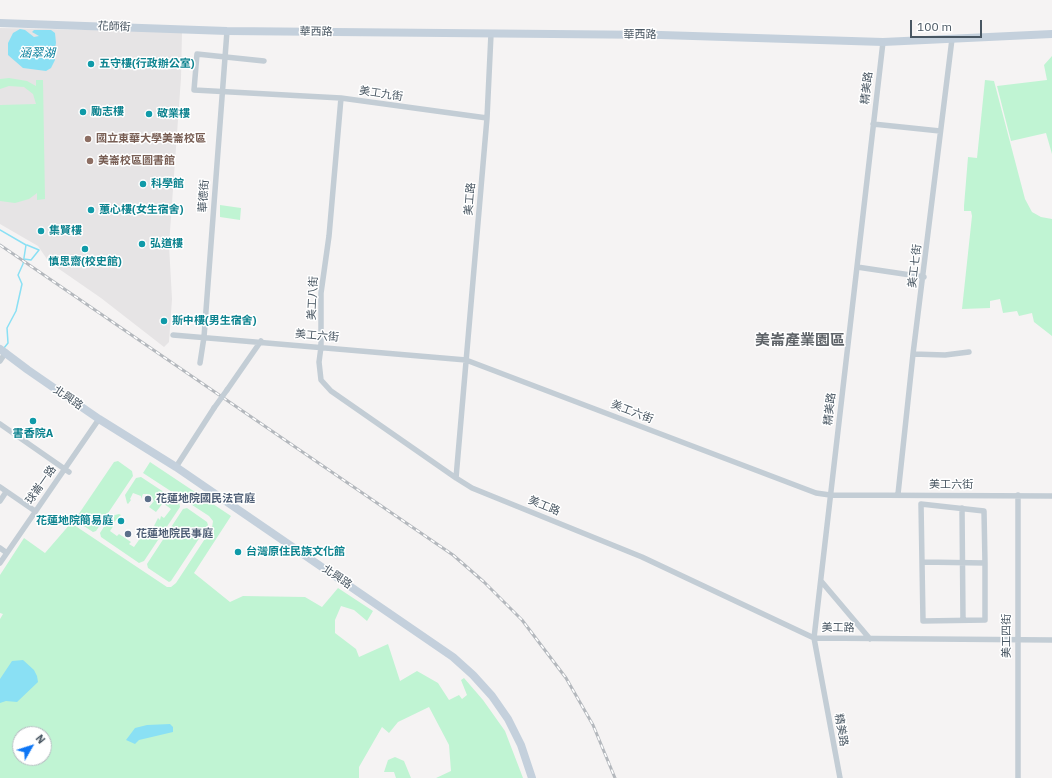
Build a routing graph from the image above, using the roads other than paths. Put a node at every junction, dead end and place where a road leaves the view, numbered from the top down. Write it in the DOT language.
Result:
graph roads {
  1 [pos="0,23"];
  2 [pos="227,31"];
  3 [pos="491,34"];
  4 [pos="1052,34"];
  5 [pos="952,40"];
  6 [pos="883,42"];
  7 [pos="226,56"];
  8 [pos="264,61"];
  9 [pos="222,92"];
  10 [pos="341,98"];
  11 [pos="487,118"];
  12 [pos="873,124"];
  13 [pos="940,131"];
  14 [pos="857,267"];
  15 [pos="924,277"];
  16 [pos="173,335"];
  17 [pos="204,337"];
  18 [pos="261,341"];
  19 [pos="321,347"];
  20 [pos="3,350"];
  21 [pos="969,352"];
  22 [pos="913,354"];
  23 [pos="466,360"];
  24 [pos="0,361"];
  25 [pos="200,363"];
  26 [pos="99,419"];
  27 [pos="0,424"];
  28 [pos="176,467"];
  29 [pos="67,471"];
  30 [pos="456,478"];
  31 [pos="0,487"];
  32 [pos="6,492"];
  33 [pos="898,494"];
  34 [pos="830,495"];
  35 [pos="1018,495"];
  36 [pos="1052,496"];
  37 [pos="0,501"];
  38 [pos="962,508"];
  39 [pos="35,511"];
  40 [pos="0,548"];
  41 [pos="7,552"];
  42 [pos="922,562"];
  43 [pos="0,563"];
  44 [pos="962,563"];
  45 [pos="985,563"];
  46 [pos="821,581"];
  47 [pos="963,620"];
  48 [pos="814,638"];
  49 [pos="870,639"];
  50 [pos="1017,640"];
  51 [pos="1052,640"];
  52 [pos="532,778"];
  53 [pos="840,778"];
  54 [pos="1018,778"];
  1 -- 2 [label="street, 花師街"];
  2 -- 3 [label="street, 華西路"];
  2 -- 7 [label="street, 華德街"];
  3 -- 6 [label="street, 華西路"];
  3 -- 11 [label="street, 美工路"];
  4 -- 5 [label="street, 華西路"];
  5 -- 6 [label="street, 華西路"];
  5 -- 13 [label="street, 美工七街"];
  6 -- 12 [label="street, 精美路"];
  7 -- 8 [label="street"];
  7 -- 9 [label="street, 華德街"];
  7 -- 9 [label="street, 美工九街"];
  9 -- 10 [label="street, 美工九街"];
  9 -- 17 [label="street, 華德街"];
  10 -- 11 [label="street, 美工九街"];
  10 -- 19 [label="street, 美工八街"];
  11 -- 23 [label="street, 美工路"];
  12 -- 13 [label="street"];
  12 -- 14 [label="street, 精美路"];
  13 -- 15 [label="street, 美工七街"];
  14 -- 15 [label="street"];
  14 -- 34 [label="street, 精美路"];
  15 -- 22 [label="street, 美工七街"];
  16 -- 17 [label="street, 美工六街"];
  17 -- 18 [label="street, 美工六街"];
  17 -- 25 [label="street, 華德街"];
  18 -- 19 [label="street, 美工六街"];
  18 -- 28 [label="street, bridge"];
  19 -- 23 [label="street, 美工六街"];
  19 -- 30 [label="street, 美工八街"];
  20 -- 24 [label="street"];
  20 -- 26 [label="street, 北興路"];
  21 -- 22 [label="street"];
  22 -- 33 [label="street, 美工七街"];
  23 -- 30 [label="street, 美工路"];
  23 -- 34 [label="street, 美工六街"];
  26 -- 28 [label="street, 北興路"];
  26 -- 29 [label="street, 球崙一路"];
  27 -- 29 [label="street"];
  28 -- 52 [label="street, 北興路"];
  29 -- 39 [label="street, 球崙一路"];
  30 -- 48 [label="street, 美工路"];
  31 -- 32 [label="street"];
  32 -- 37 [label="street"];
  32 -- 39 [label="street"];
  33 -- 34 [label="street, 美工六街"];
  33 -- 35 [label="street, 美工六街"];
  34 -- 46 [label="street, 精美路"];
  35 -- 36 [label="street, 美工六街"];
  35 -- 50 [label="street, 美工四街"];
  38 -- 42 [label="street"];
  38 -- 44 [label="street"];
  38 -- 45 [label="street"];
  39 -- 41 [label="street, 球崙一路"];
  40 -- 41 [label="street"];
  41 -- 43 [label="street, 球崙一路"];
  42 -- 44 [label="street"];
  42 -- 47 [label="street"];
  44 -- 45 [label="street"];
  44 -- 47 [label="street"];
  45 -- 47 [label="street"];
  46 -- 48 [label="street, 精美路"];
  46 -- 49 [label="street"];
  48 -- 49 [label="street, 美工路"];
  48 -- 53 [label="street, 精美路"];
  49 -- 50 [label="street, 美工路"];
  50 -- 51 [label="street, 美工路"];
  50 -- 54 [label="street, 美工四街"];
}
